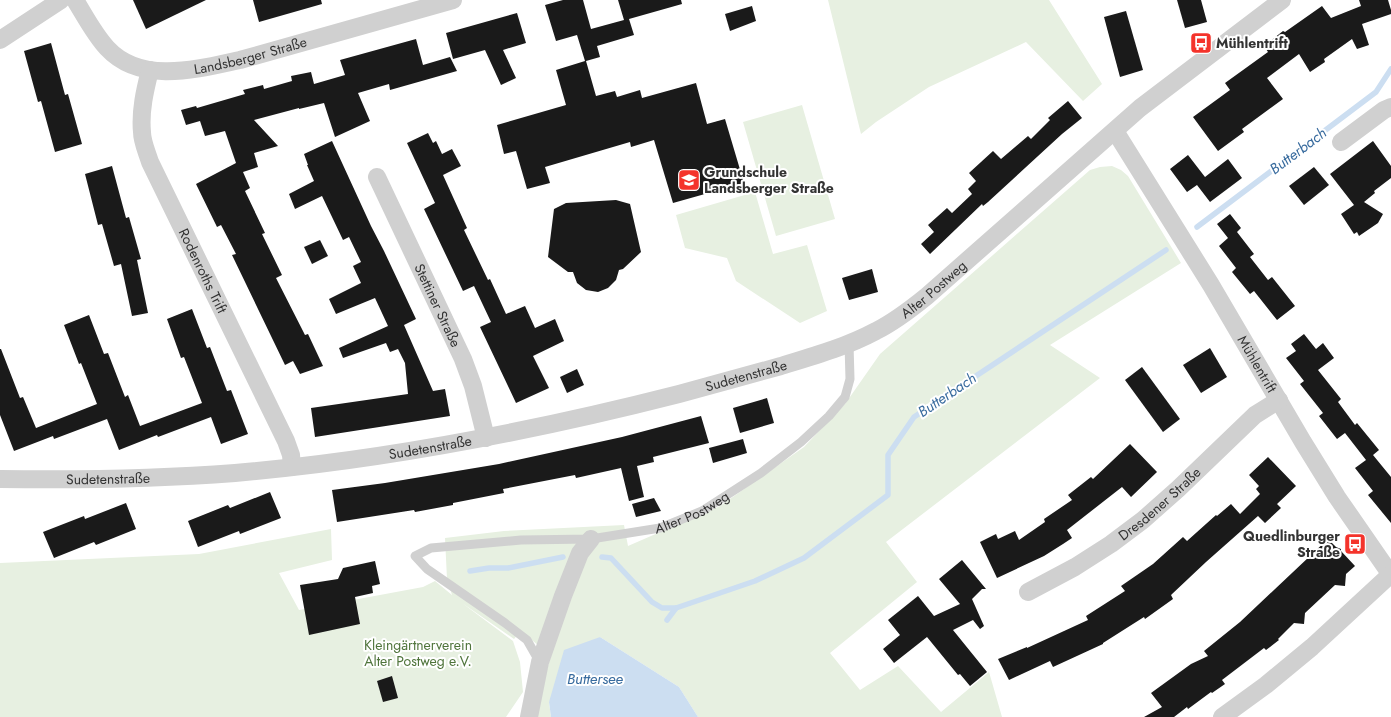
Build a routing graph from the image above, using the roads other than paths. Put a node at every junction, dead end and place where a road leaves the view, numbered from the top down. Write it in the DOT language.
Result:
graph roads {
  1 [pos="61,0"];
  2 [pos="75,0"];
  3 [pos="453,0"];
  4 [pos="1282,0"];
  5 [pos="0,40"];
  6 [pos="150,70"];
  7 [pos="1391,107"];
  8 [pos="1115,131"];
  9 [pos="1341,142"];
  10 [pos="377,177"];
  11 [pos="849,344"];
  12 [pos="1279,400"];
  13 [pos="486,438"];
  14 [pos="292,467"];
  15 [pos="0,479"];
  16 [pos="591,539"];
  17 [pos="1391,574"];
  18 [pos="1028,592"];
  19 [pos="540,662"];
  20 [pos="528,717"];
  21 [pos="1222,717"];
  1 -- 5 [label="street"];
  2 -- 6 [label="street, Landsberger Straße"];
  3 -- 6 [label="street, Landsberger Straße"];
  4 -- 8 [label="street, Alter Postweg"];
  6 -- 14 [label="street, Rodenroths Trift"];
  7 -- 9 [label="street"];
  8 -- 11 [label="street, Alter Postweg"];
  8 -- 12 [label="street, Mühlentrift"];
  10 -- 13 [label="street, Stettiner Straße"];
  11 -- 13 [label="street, Sudetenstraße"];
  11 -- 16 [label="lane, Alter Postweg"];
  12 -- 17 [label="street, Mühlentrift"];
  12 -- 18 [label="street, Dresdener Straße"];
  13 -- 14 [label="street, Sudetenstraße"];
  14 -- 15 [label="street, Sudetenstraße"];
  16 -- 19 [label="street"];
  16 -- 19 [label="lane, Alter Postweg"];
  17 -- 21 [label="street"];
  19 -- 20 [label="street"];
}
